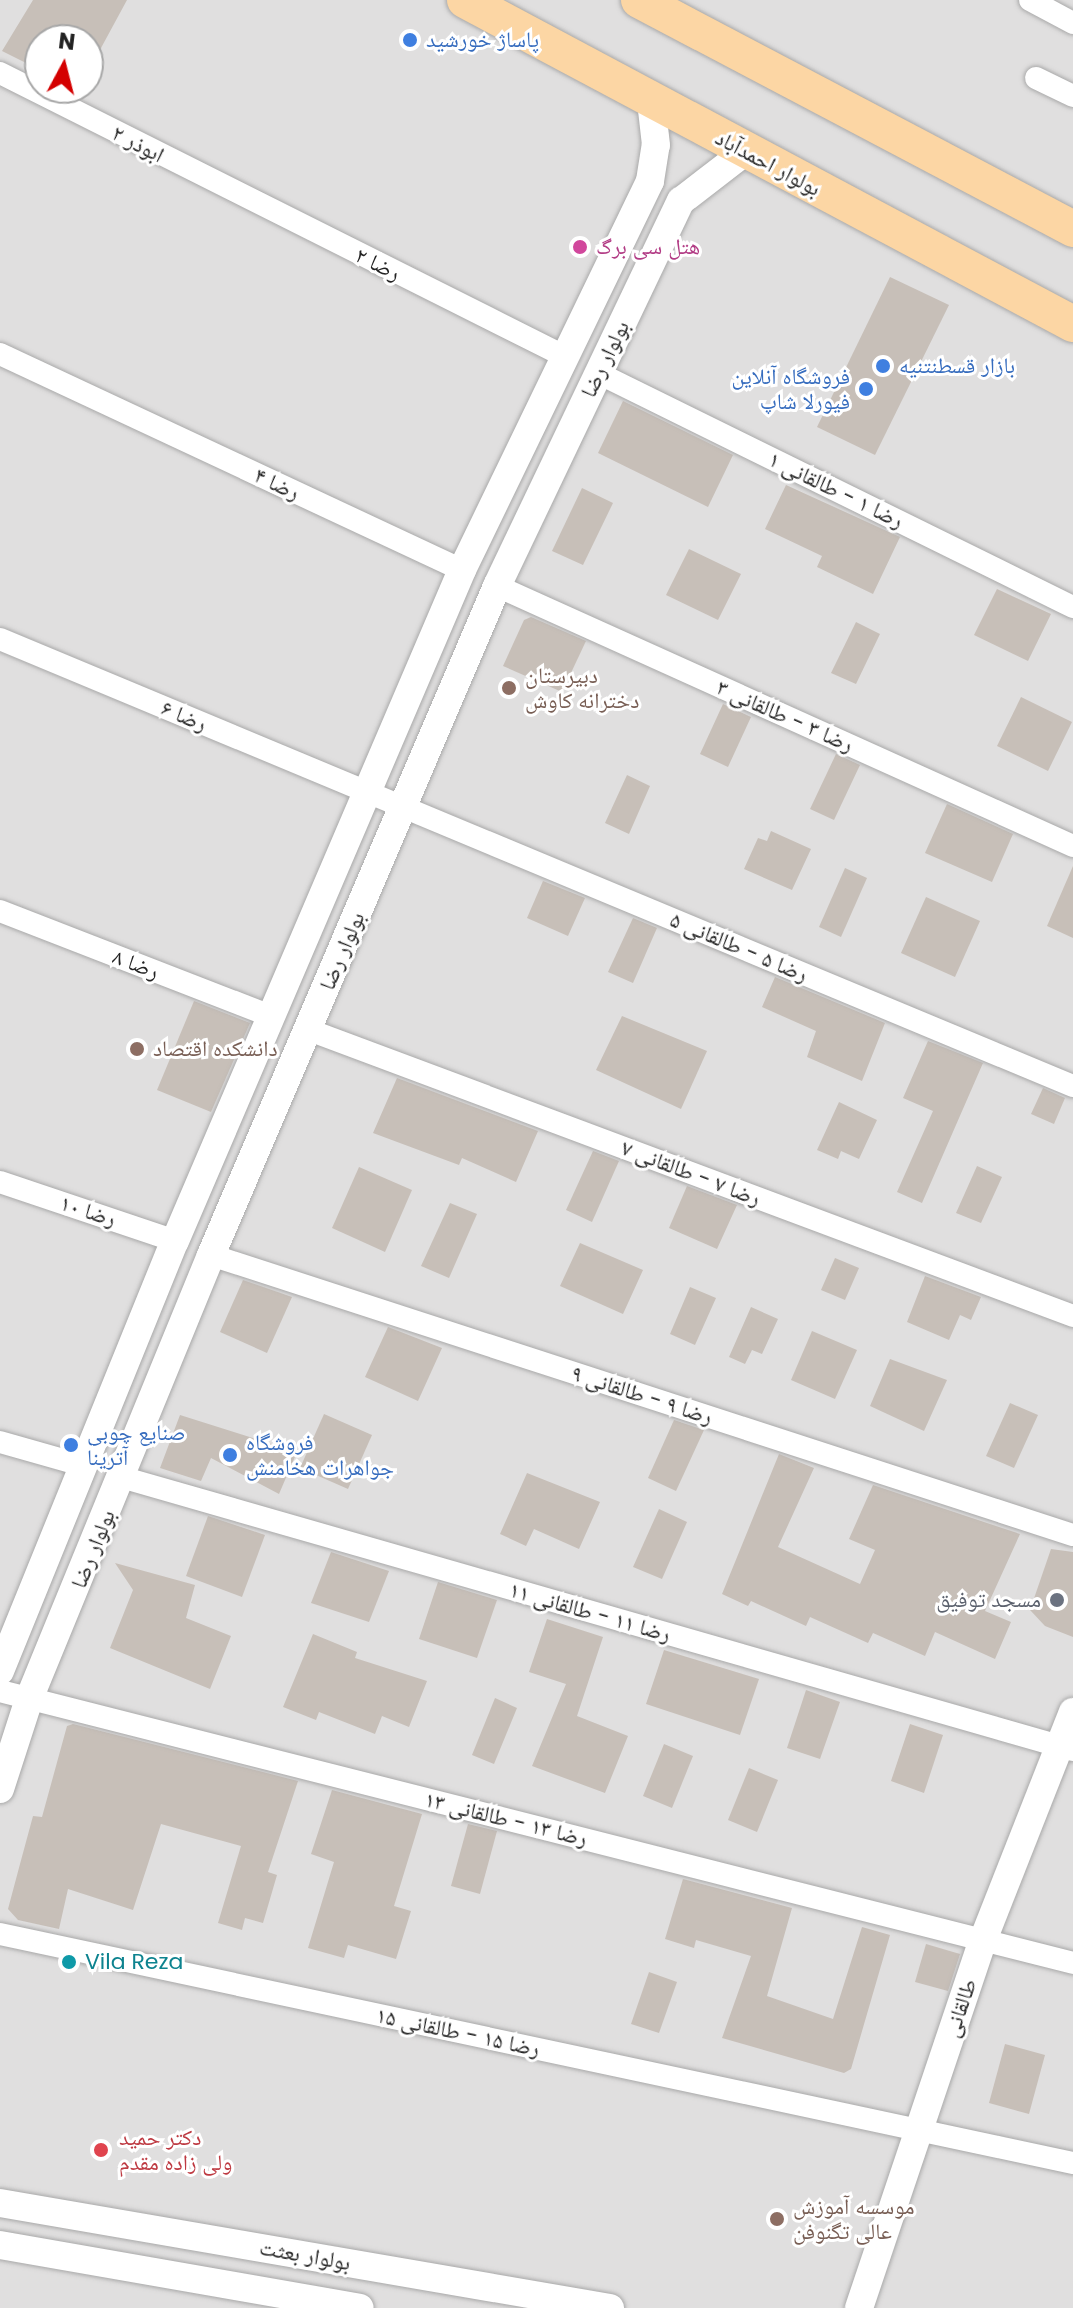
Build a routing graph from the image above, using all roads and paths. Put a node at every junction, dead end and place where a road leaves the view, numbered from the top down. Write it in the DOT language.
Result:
graph roads {
  1 [pos="465,0"];
  2 [pos="639,0"];
  3 [pos="1030,0"];
  4 [pos="1073,23"];
  5 [pos="0,73"];
  6 [pos="1036,78"];
  7 [pos="1073,96"];
  8 [pos="651,101"];
  9 [pos="746,151"];
  10 [pos="191,171"];
  11 [pos="650,181"];
  12 [pos="681,201"];
  13 [pos="1073,229"];
  14 [pos="1073,324"];
  15 [pos="0,354"];
  16 [pos="564,356"];
  17 [pos="598,373"];
  18 [pos="462,570"];
  19 [pos="497,586"];
  20 [pos="1073,607"];
  21 [pos="0,639"];
  22 [pos="369,793"];
  23 [pos="404,807"];
  24 [pos="1073,846"];
  25 [pos="0,911"];
  26 [pos="273,1017"];
  27 [pos="309,1030"];
  28 [pos="1073,1086"];
  29 [pos="0,1182"];
  30 [pos="175,1241"];
  31 [pos="211,1255"];
  32 [pos="1073,1316"];
  33 [pos="0,1442"];
  34 [pos="85,1466"];
  35 [pos="121,1477"];
  36 [pos="1073,1535"];
  37 [pos="0,1671"];
  38 [pos="0,1691"];
  39 [pos="29,1699"];
  40 [pos="1073,1712"];
  41 [pos="1066,1748"];
  42 [pos="0,1789"];
  43 [pos="0,1934"];
  44 [pos="983,1940"];
  45 [pos="1073,1963"];
  46 [pos="917,2130"];
  47 [pos="1073,2163"];
  48 [pos="0,2203"];
  49 [pos="0,2245"];
  50 [pos="360,2308"];
  51 [pos="610,2308"];
  52 [pos="859,2308"];
  1 -- 8 [label="main road, بولوار احمدآباد"];
  2 -- 13 [label="main road"];
  3 -- 4 [label="street"];
  5 -- 10 [label="street, ابوذر ۲"];
  6 -- 7 [label="street"];
  8 -- 9 [label="main road, بولوار احمدآباد"];
  8 -- 11 [label="street, بولوار رضا"];
  9 -- 12 [label="street, بولوار رضا"];
  9 -- 14 [label="main road, بولوار احمدآباد"];
  10 -- 16 [label="street, رضا ۲"];
  11 -- 12 [label="street"];
  11 -- 16 [label="street, بولوار رضا"];
  12 -- 17 [label="street, بولوار رضا"];
  15 -- 18 [label="street, رضا ۴"];
  16 -- 18 [label="street, بولوار رضا"];
  17 -- 19 [label="street, بولوار رضا"];
  17 -- 20 [label="street, رضا ۱ - طالقانی ۱"];
  18 -- 22 [label="street, بولوار رضا"];
  19 -- 23 [label="street, بولوار رضا"];
  19 -- 24 [label="street, رضا ۳ - طالقانی ۳"];
  21 -- 22 [label="street, رضا ۶"];
  22 -- 23 [label="street, رضا ۶"];
  22 -- 26 [label="street, بولوار رضا"];
  23 -- 27 [label="street, بولوار رضا"];
  23 -- 28 [label="street, رضا ۵ - طالقانی ۵"];
  25 -- 26 [label="street, رضا ۸"];
  26 -- 30 [label="street, بولوار رضا"];
  27 -- 31 [label="street, بولوار رضا"];
  27 -- 32 [label="street, رضا ۷ - طالقانی ۷"];
  29 -- 30 [label="street, رضا ۱۰"];
  30 -- 31 [label="street"];
  30 -- 34 [label="street, بولوار رضا"];
  31 -- 35 [label="street, بولوار رضا"];
  31 -- 36 [label="street, رضا ۹ - طالقانی ۹"];
  33 -- 34 [label="street"];
  34 -- 37 [label="street, بولوار رضا"];
  35 -- 39 [label="street, بولوار رضا"];
  35 -- 41 [label="street, رضا ۱۱ - طالقانی ۱۱"];
  38 -- 39 [label="street, رضا ۱۳ - طالقانی ۱۳"];
  39 -- 42 [label="street, بولوار رضا"];
  39 -- 44 [label="street, رضا ۱۳ - طالقانی ۱۳"];
  40 -- 41 [label="street, طالقانی"];
  41 -- 44 [label="street, طالقانی"];
  43 -- 46 [label="street, رضا ۱۵ - طالقانی ۱۵"];
  44 -- 45 [label="street, رضا ۱۳ - طالقانی ۱۳"];
  44 -- 46 [label="street, طالقانی"];
  46 -- 47 [label="street, رضا ۱۵ - طالقانی ۱۵"];
  46 -- 52 [label="street, طالقانی"];
  48 -- 51 [label="street, بولوار بعثت"];
  49 -- 50 [label="street, بولوار بعثت"];
}
